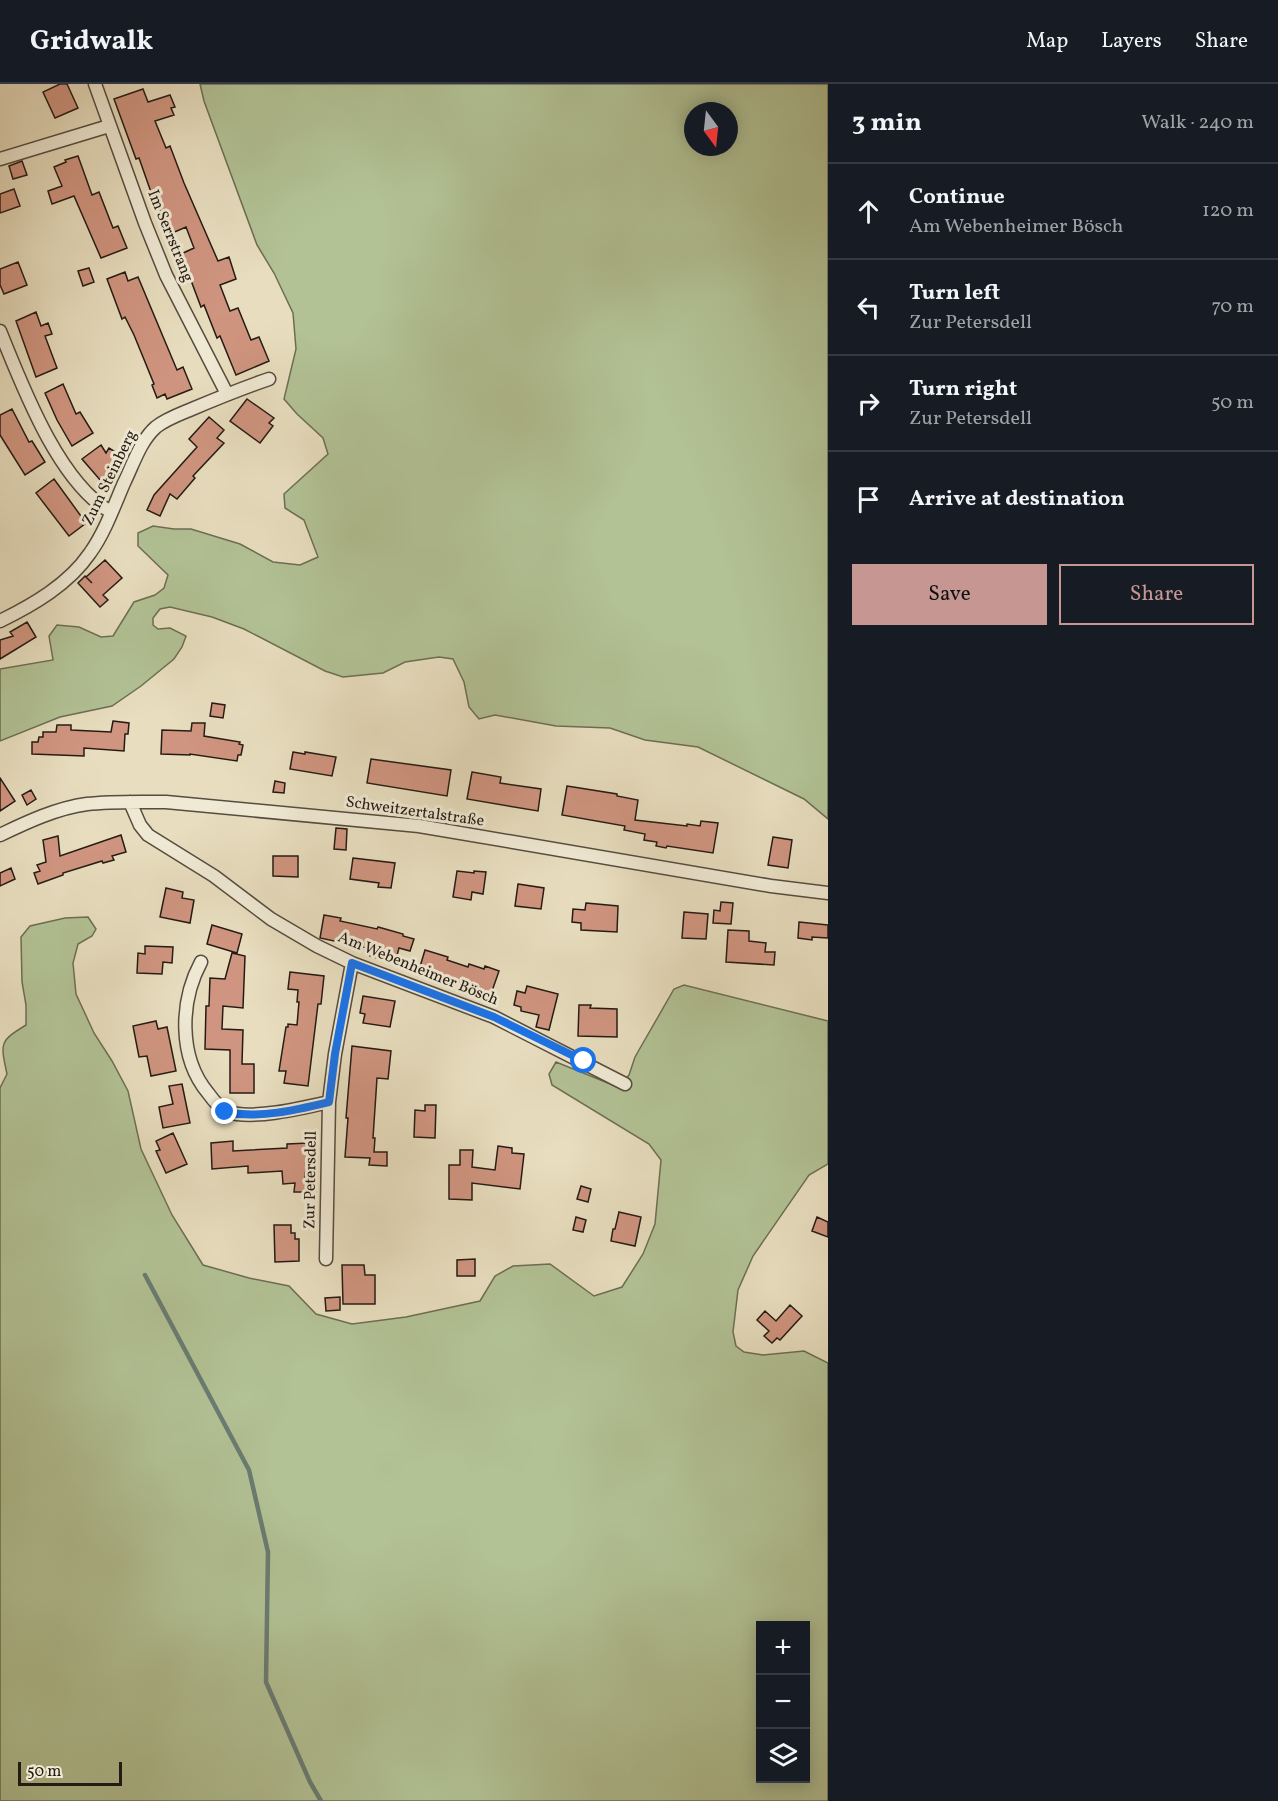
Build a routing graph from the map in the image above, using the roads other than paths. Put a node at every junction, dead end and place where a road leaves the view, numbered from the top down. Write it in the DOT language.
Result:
graph roads {
  1 [pos="95,84"];
  2 [pos="109,126"];
  3 [pos="0,159"];
  4 [pos="0,331"];
  5 [pos="269,379"];
  6 [pos="227,394"];
  7 [pos="111,512"];
  8 [pos="0,621"];
  9 [pos="130,802"];
  10 [pos="0,835"];
  11 [pos="828,892"];
  12 [pos="201,962"];
  13 [pos="352,963"];
  14 [pos="625,1084"];
  15 [pos="329,1102"];
  16 [pos="326,1259"];
  1 -- 2 [label="street, Im Serrstrang"];
  2 -- 3 [label="street"];
  2 -- 6 [label="street, Im Serrstrang"];
  4 -- 7 [label="street"];
  5 -- 6 [label="street, Zum Steinberg"];
  6 -- 7 [label="street, Zum Steinberg"];
  7 -- 8 [label="street, Zum Steinberg"];
  9 -- 10 [label="street, Schweitzertalstraße"];
  9 -- 11 [label="street, Schweitzertalstraße"];
  9 -- 13 [label="street, Am Webenheimer Bösch"];
  12 -- 15 [label="street, Zur Petersdell"];
  13 -- 14 [label="street, Am Webenheimer Bösch"];
  13 -- 15 [label="street, Zur Petersdell"];
  15 -- 16 [label="street, Zur Petersdell"];
}
